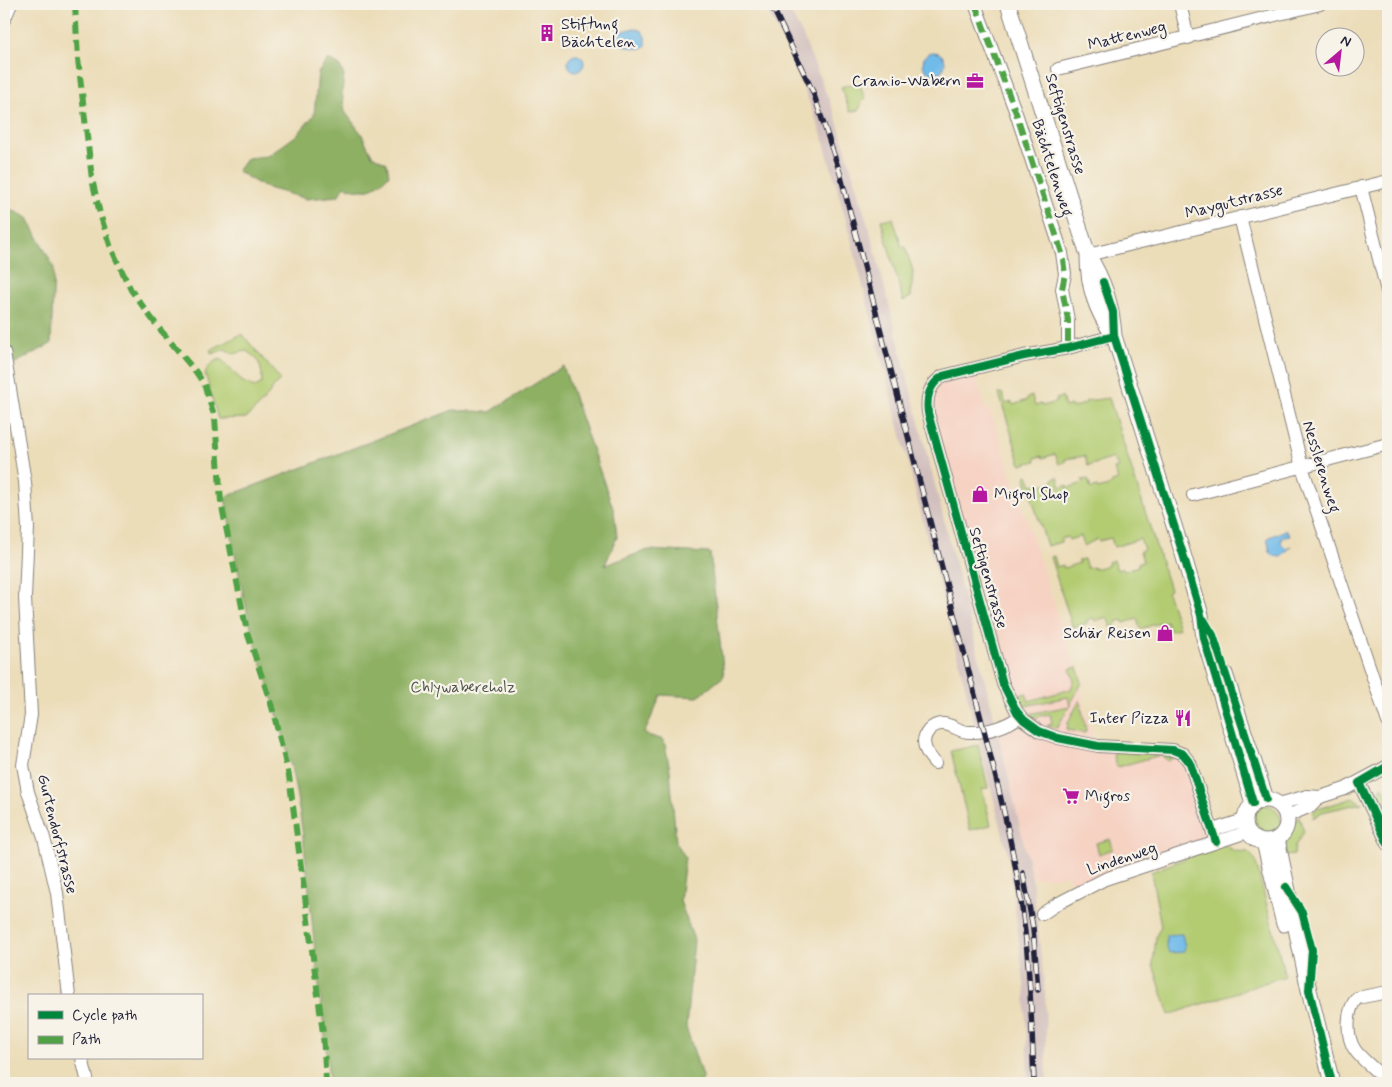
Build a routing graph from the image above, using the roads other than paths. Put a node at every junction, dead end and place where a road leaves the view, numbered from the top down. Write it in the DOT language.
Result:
graph roads {
  1 [pos="11,4"];
  2 [pos="976,4"];
  3 [pos="1008,4"];
  4 [pos="1180,4"];
  5 [pos="1320,4"];
  6 [pos="4,20"];
  7 [pos="1188,38"];
  8 [pos="1058,69"];
  9 [pos="1388,181"];
  10 [pos="1362,187"];
  11 [pos="1240,217"];
  12 [pos="1088,255"];
  13 [pos="1388,294"];
  14 [pos="1114,336"];
  15 [pos="1068,348"];
  16 [pos="4,352"];
  17 [pos="1388,444"];
  18 [pos="1302,467"];
  19 [pos="1193,495"];
  20 [pos="1020,716"];
  21 [pos="1388,722"];
  22 [pos="935,763"];
  23 [pos="1388,766"];
  24 [pos="1359,783"];
  25 [pos="1271,806"];
  26 [pos="1246,826"];
  27 [pos="1214,836"];
  28 [pos="1270,841"];
  29 [pos="1388,844"];
  30 [pos="1042,914"];
  31 [pos="1388,992"];
  32 [pos="69,994"];
  33 [pos="82,1060"];
  34 [pos="88,1083"];
  35 [pos="1332,1083"];
  36 [pos="1384,1083"];
  1 -- 6 [label="street"];
  2 -- 15 [label="street, Bächtelenweg"];
  3 -- 12 [label="main road, Seftigenstrasse"];
  4 -- 7 [label="street"];
  5 -- 7 [label="street, Mattenweg"];
  7 -- 8 [label="street, Mattenweg"];
  9 -- 10 [label="street, Maygutstrasse"];
  10 -- 11 [label="street, Maygutstrasse"];
  10 -- 13 [label="street"];
  11 -- 12 [label="street, Maygutstrasse"];
  11 -- 18 [label="street, Nesslerenweg"];
  12 -- 14 [label="main road, Seftigenstrasse"];
  14 -- 15 [label="street, Seftigenstrasse"];
  14 -- 25 [label="main road, Seftigenstrasse"];
  15 -- 20 [label="street, Seftigenstrasse"];
  16 -- 32 [label="street, Gurtendorfstrasse"];
  17 -- 18 [label="street"];
  18 -- 19 [label="street"];
  18 -- 21 [label="street, Nesslerenweg"];
  20 -- 22 [label="street"];
  20 -- 27 [label="street, Seftigenstrasse"];
  23 -- 24 [label="street"];
  24 -- 25 [label="street"];
  24 -- 29 [label="street"];
  25 -- 26 [label="main road"];
  25 -- 28 [label="main road"];
  26 -- 27 [label="street, Lindenweg"];
  26 -- 28 [label="main road"];
  27 -- 30 [label="street, Lindenweg"];
  28 -- 35 [label="main road"];
  31 -- 36 [label="street"];
  33 -- 34 [label="street"];
}
